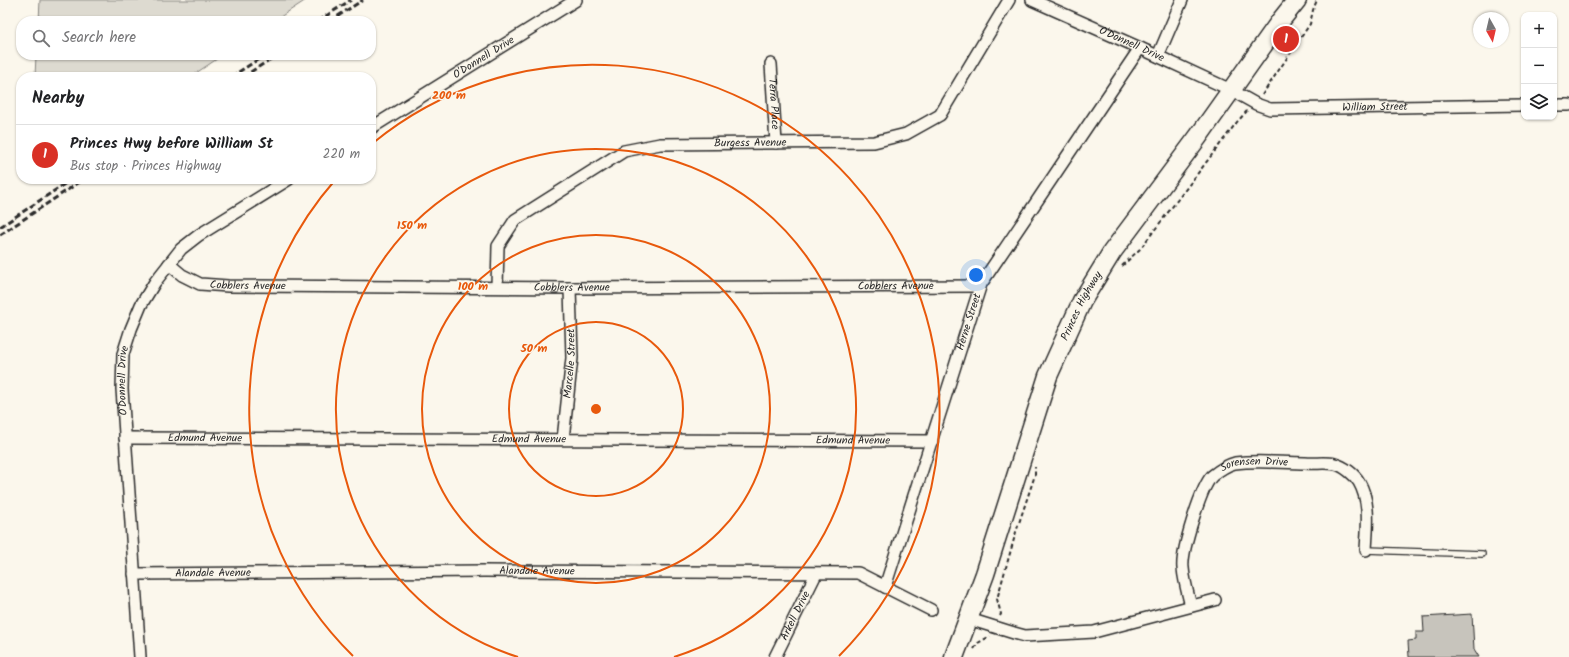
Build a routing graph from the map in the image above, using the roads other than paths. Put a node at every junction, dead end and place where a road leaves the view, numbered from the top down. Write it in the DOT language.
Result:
graph roads {
  1 [pos="576,0"];
  2 [pos="1009,0"];
  3 [pos="1032,0"];
  4 [pos="1182,0"];
  5 [pos="1297,0"];
  6 [pos="1140,48"];
  7 [pos="1158,56"];
  8 [pos="771,64"];
  9 [pos="1231,90"];
  10 [pos="1521,105"];
  11 [pos="1557,105"];
  12 [pos="1569,105"];
  13 [pos="376,125"];
  14 [pos="776,143"];
  15 [pos="281,184"];
  16 [pos="169,264"];
  17 [pos="980,286"];
  18 [pos="496,287"];
  19 [pos="570,288"];
  20 [pos="126,438"];
  21 [pos="562,439"];
  22 [pos="932,440"];
  23 [pos="1366,550"];
  24 [pos="1482,554"];
  25 [pos="134,574"];
  26 [pos="816,574"];
  27 [pos="885,587"];
  28 [pos="1215,600"];
  29 [pos="1190,606"];
  30 [pos="931,610"];
  31 [pos="969,619"];
  32 [pos="140,657"];
  33 [pos="775,657"];
  34 [pos="954,657"];
  1 -- 13 [label="street, O'Donnell Drive"];
  2 -- 14 [label="street, Burgess Avenue"];
  3 -- 6 [label="street, O'Donnell Drive"];
  4 -- 7 [label="street"];
  5 -- 9 [label="main road, Princes Highway"];
  6 -- 7 [label="street, O'Donnell Drive"];
  6 -- 17 [label="street, Herne Street"];
  7 -- 9 [label="street, O'Donnell Drive"];
  8 -- 14 [label="street, Terra Place"];
  9 -- 10 [label="street, William Street"];
  9 -- 31 [label="main road, Princes Highway"];
  11 -- 12 [label="street"];
  14 -- 18 [label="street, Burgess Avenue"];
  15 -- 16 [label="street, O'Donnell Drive"];
  16 -- 18 [label="street, Cobblers Avenue"];
  16 -- 20 [label="street, O'Donnell Drive"];
  17 -- 19 [label="street, Cobblers Avenue"];
  17 -- 22 [label="street, Herne Street"];
  18 -- 19 [label="street, Cobblers Avenue"];
  19 -- 21 [label="street, Marcelle Street"];
  20 -- 21 [label="street, Edmund Avenue"];
  20 -- 25 [label="street, O'Donnell Drive"];
  21 -- 22 [label="street, Edmund Avenue"];
  22 -- 27 [label="street, Herne Street"];
  23 -- 24 [label="lane"];
  23 -- 29 [label="street, Sorensen Drive"];
  25 -- 26 [label="street, Alandale Avenue"];
  25 -- 32 [label="street, O'Donnell Drive"];
  26 -- 27 [label="street, Alandale Avenue"];
  26 -- 33 [label="street, Arkell Drive"];
  27 -- 30 [label="street, Alandale Avenue"];
  28 -- 29 [label="street"];
  29 -- 31 [label="street"];
  31 -- 34 [label="main road, Princes Highway"];
}
